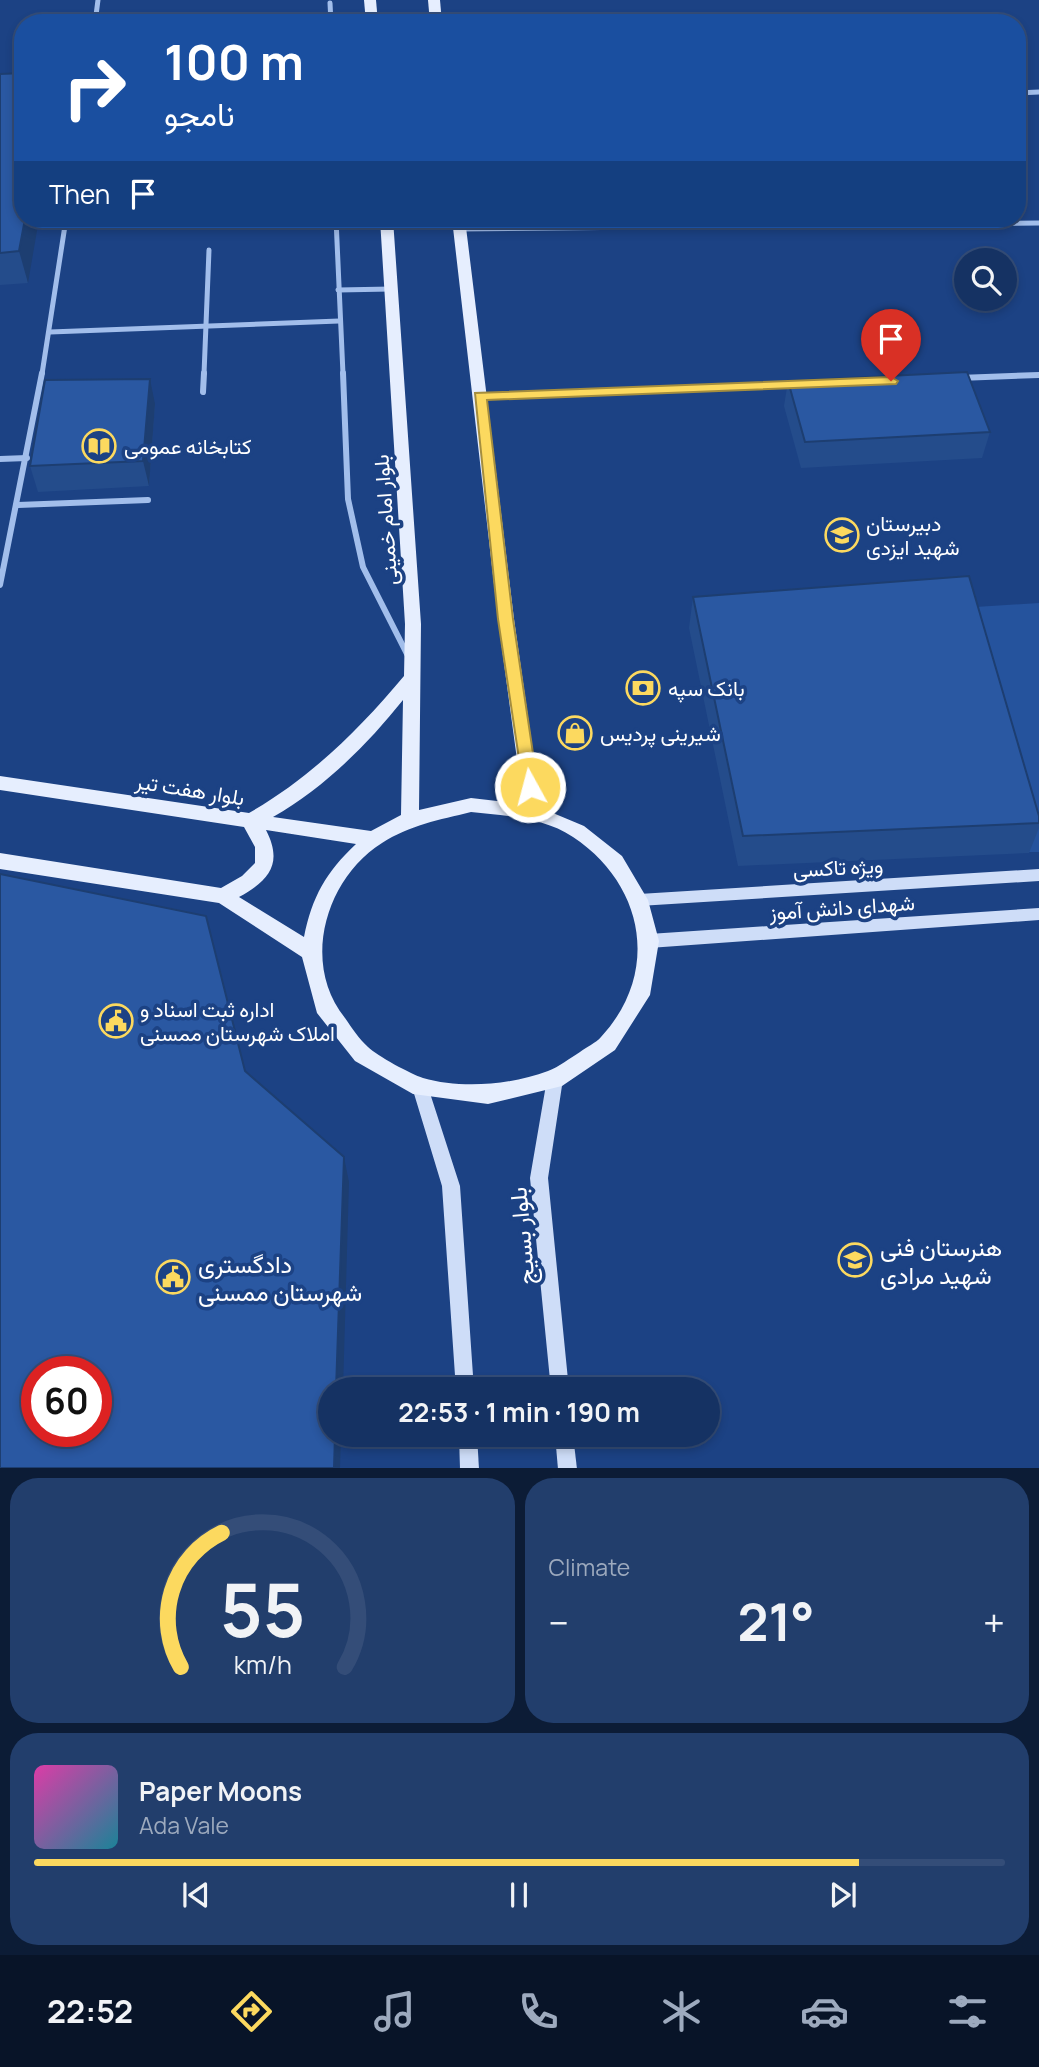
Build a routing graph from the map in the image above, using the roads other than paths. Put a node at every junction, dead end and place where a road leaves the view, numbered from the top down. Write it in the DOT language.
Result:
graph roads {
  1 [pos="330,3"];
  2 [pos="331,14"];
  3 [pos="65,228"];
  4 [pos="336,228"];
  5 [pos="387,228"];
  6 [pos="460,228"];
  7 [pos="209,250"];
  8 [pos="391,289"];
  9 [pos="338,290"];
  10 [pos="339,321"];
  11 [pos="204,326"];
  12 [pos="50,332"];
  13 [pos="1039,375"];
  14 [pos="946,379"];
  15 [pos="809,384"];
  16 [pos="203,392"];
  17 [pos="480,396"];
  18 [pos="27,458"];
  19 [pos="0,459"];
  20 [pos="148,499"];
  21 [pos="18,505"];
  22 [pos="0,585"];
  23 [pos="411,671"];
  24 [pos="0,783"];
  25 [pos="533,812"];
  26 [pos="410,819"];
  27 [pos="250,821"];
  28 [pos="373,839"];
  29 [pos="0,861"];
  30 [pos="1039,876"];
  31 [pos="223,896"];
  32 [pos="639,900"];
  33 [pos="1039,914"];
  34 [pos="649,941"];
  35 [pos="311,952"];
  36 [pos="555,1079"];
  37 [pos="420,1087"];
  38 [pos="464,1377"];
  39 [pos="559,1377"];
  40 [pos="469,1447"];
  41 [pos="565,1447"];
  42 [pos="470,1468"];
  43 [pos="568,1468"];
  1 -- 2 [label="street"];
  3 -- 12 [label="street"];
  4 -- 9 [label="street"];
  5 -- 8 [label="main road, بلوار امام خمينی"];
  6 -- 17 [label="main road"];
  7 -- 11 [label="street"];
  8 -- 9 [label="street"];
  8 -- 23 [label="main road, بلوار امام خمينی"];
  9 -- 10 [label="street"];
  10 -- 11 [label="street"];
  10 -- 23 [label="street"];
  11 -- 12 [label="street"];
  11 -- 16 [label="street"];
  12 -- 18 [label="street"];
  13 -- 14 [label="street"];
  15 -- 17 [label="street"];
  17 -- 25 [label="main road"];
  18 -- 19 [label="street"];
  18 -- 21 [label="street"];
  20 -- 21 [label="street"];
  21 -- 22 [label="street"];
  23 -- 26 [label="main road, بلوار امام خمينی"];
  23 -- 27 [label="main road"];
  24 -- 27 [label="main road, بلوار هفت تیر"];
  25 -- 26 [label="main road"];
  25 -- 32 [label="main road"];
  26 -- 28 [label="main road"];
  27 -- 28 [label="main road, بلوار هفت تیر"];
  27 -- 31 [label="main road"];
  28 -- 35 [label="main road"];
  29 -- 31 [label="main road"];
  30 -- 32 [label="street, ویژه تاکسی"];
  31 -- 35 [label="main road"];
  32 -- 34 [label="main road"];
  33 -- 34 [label="street, شهدای دانش آموز"];
  34 -- 36 [label="main road"];
  35 -- 37 [label="main road"];
  36 -- 37 [label="main road"];
  36 -- 39 [label="street, بلوار بسیج"];
  37 -- 38 [label="street"];
  40 -- 42 [label="street"];
  41 -- 43 [label="street"];
}
